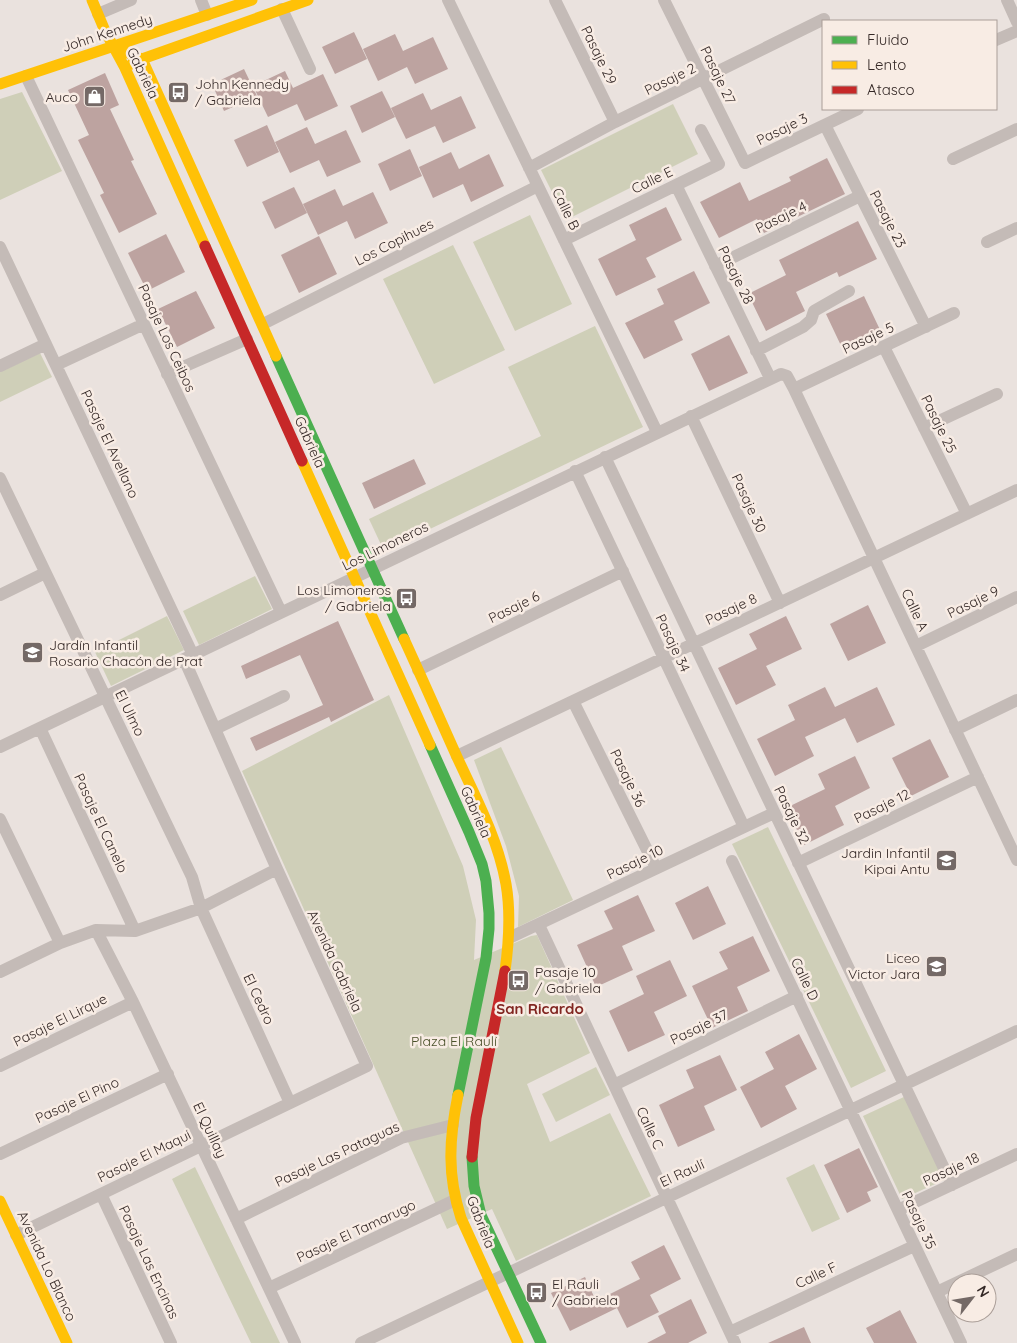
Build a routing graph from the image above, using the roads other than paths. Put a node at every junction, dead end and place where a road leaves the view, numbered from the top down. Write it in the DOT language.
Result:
graph roads {
  1 [pos="92,0"];
  2 [pos="131,0"];
  3 [pos="201,0"];
  4 [pos="252,0"];
  5 [pos="308,0"];
  6 [pos="448,0"];
  7 [pos="555,0"];
  8 [pos="664,0"];
  9 [pos="1007,0"];
  10 [pos="282,9"];
  11 [pos="98,14"];
  12 [pos="207,15"];
  13 [pos="824,19"];
  14 [pos="1017,22"];
  15 [pos="1017,30"];
  16 [pos="997,40"];
  17 [pos="113,47"];
  18 [pos="142,59"];
  19 [pos="125,68"];
  20 [pos="310,69"];
  21 [pos="26,76"];
  22 [pos="703,79"];
  23 [pos="0,84"];
  24 [pos="856,110"];
  25 [pos="615,122"];
  26 [pos="824,125"];
  27 [pos="1017,129"];
  28 [pos="701,130"];
  29 [pos="953,159"];
  30 [pos="745,163"];
  31 [pos="529,168"];
  32 [pos="676,185"];
  33 [pos="538,186"];
  34 [pos="860,196"];
  35 [pos="1017,228"];
  36 [pos="564,240"];
  37 [pos="988,242"];
  38 [pos="0,247"];
  39 [pos="715,266"];
  40 [pos="849,291"];
  41 [pos="954,313"];
  42 [pos="144,324"];
  43 [pos="263,324"];
  44 [pos="926,326"];
  45 [pos="247,339"];
  46 [pos="46,344"];
  47 [pos="884,347"];
  48 [pos="756,351"];
  49 [pos="56,365"];
  50 [pos="0,366"];
  51 [pos="168,374"];
  52 [pos="784,374"];
  53 [pos="770,378"];
  54 [pos="794,388"];
  55 [pos="997,394"];
  56 [pos="691,416"];
  57 [pos="924,428"];
  58 [pos="657,432"];
  59 [pos="605,457"];
  60 [pos="575,472"];
  61 [pos="0,478"];
  62 [pos="1017,490"];
  63 [pos="967,514"];
  64 [pos="874,558"];
  65 [pos="372,569"];
  66 [pos="45,572"];
  67 [pos="623,572"];
  68 [pos="354,577"];
  69 [pos="0,595"];
  70 [pos="1017,597"];
  71 [pos="780,603"];
  72 [pos="281,612"];
  73 [pos="694,644"];
  74 [pos="916,646"];
  75 [pos="189,657"];
  76 [pos="664,658"];
  77 [pos="418,670"];
  78 [pos="284,696"];
  79 [pos="105,697"];
  80 [pos="1017,700"];
  81 [pos="573,701"];
  82 [pos="40,728"];
  83 [pos="214,729"];
  84 [pos="956,730"];
  85 [pos="0,747"];
  86 [pos="457,756"];
  87 [pos="978,777"];
  88 [pos="774,813"];
  89 [pos="0,819"];
  90 [pos="744,827"];
  91 [pos="1017,860"];
  92 [pos="732,861"];
  93 [pos="798,863"];
  94 [pos="656,868"];
  95 [pos="277,869"];
  96 [pos="201,908"];
  97 [pos="539,925"];
  98 [pos="96,930"];
  99 [pos="135,931"];
  100 [pos="509,938"];
  101 [pos="60,943"];
  102 [pos="0,972"];
  103 [pos="797,996"];
  104 [pos="134,1002"];
  105 [pos="1017,1031"];
  106 [pos="0,1066"];
  107 [pos="367,1066"];
  108 [pos="168,1074"];
  109 [pos="904,1084"];
  110 [pos="614,1085"];
  111 [pos="290,1103"];
  112 [pos="851,1110"];
  113 [pos="453,1125"];
  114 [pos="201,1145"];
  115 [pos="0,1154"];
  116 [pos="1017,1154"];
  117 [pos="952,1185"];
  118 [pos="100,1194"];
  119 [pos="666,1198"];
  120 [pos="455,1200"];
  121 [pos="0,1202"];
  122 [pos="898,1210"];
  123 [pos="236,1218"];
  124 [pos="16,1235"];
  125 [pos="914,1246"];
  126 [pos="1017,1254"];
  127 [pos="508,1273"];
  128 [pos="489,1282"];
  129 [pos="269,1288"];
  130 [pos="937,1292"];
  131 [pos="733,1338"];
  132 [pos="67,1343"];
  133 [pos="171,1343"];
  134 [pos="295,1343"];
  135 [pos="361,1343"];
  136 [pos="518,1343"];
  137 [pos="541,1343"];
  138 [pos="961,1343"];
  1 -- 11 [label="street"];
  2 -- 11 [label="street, John Kennedy"];
  3 -- 12 [label="street"];
  4 -- 12 [label="street, John Kennedy"];
  5 -- 10 [label="street"];
  6 -- 31 [label="street, Calle B"];
  7 -- 25 [label="street, Pasaje 29"];
  8 -- 22 [label="street, Pasaje 27"];
  9 -- 14 [label="street"];
  10 -- 18 [label="street"];
  10 -- 20 [label="street"];
  11 -- 17 [label="street"];
  12 -- 17 [label="street, John Kennedy"];
  13 -- 22 [label="street, Pasaje 2"];
  15 -- 16 [label="street"];
  17 -- 18 [label="street, Gabriela"];
  17 -- 19 [label="street, Gabriela"];
  17 -- 21 [label="street, John Kennedy"];
  18 -- 19 [label="street"];
  18 -- 43 [label="street, Gabriela"];
  19 -- 45 [label="street, Gabriela"];
  21 -- 23 [label="street, John Kennedy"];
  21 -- 42 [label="street, Pasaje Los Ceibos"];
  22 -- 25 [label="street, Pasaje 2"];
  22 -- 30 [label="street, Pasaje 27"];
  24 -- 26 [label="street, Pasaje 3"];
  25 -- 31 [label="street, Pasaje 2"];
  26 -- 30 [label="street, Pasaje 3"];
  26 -- 34 [label="street, Pasaje 23"];
  27 -- 29 [label="street"];
  28 -- 32 [label="street, Calle E"];
  31 -- 33 [label="street, Calle B"];
  32 -- 36 [label="street, Calle E"];
  32 -- 39 [label="street, Pasaje 28"];
  33 -- 36 [label="street, Calle B"];
  33 -- 43 [label="street, Los Copihues"];
  34 -- 39 [label="street, Pasaje 4"];
  34 -- 44 [label="street, Pasaje 23"];
  35 -- 37 [label="street"];
  36 -- 58 [label="street, Calle B"];
  38 -- 46 [label="street, Pasaje El Avellano"];
  39 -- 48 [label="street, Pasaje 28"];
  40 -- 48 [label="street"];
  41 -- 44 [label="street, Pasaje 5"];
  42 -- 49 [label="street"];
  42 -- 51 [label="street, Pasaje Los Ceibos"];
  43 -- 65 [label="street, Gabriela"];
  44 -- 47 [label="street, Pasaje 5"];
  45 -- 51 [label="street"];
  45 -- 68 [label="street, Gabriela"];
  46 -- 49 [label="street, Pasaje El Avellano"];
  46 -- 50 [label="street"];
  47 -- 54 [label="street, Pasaje 5"];
  47 -- 57 [label="street, Pasaje 25"];
  48 -- 53 [label="street, Pasaje 28"];
  49 -- 75 [label="street, Pasaje El Avellano"];
  51 -- 72 [label="street, Pasaje Los Ceibos"];
  52 -- 53 [label="street, Los Limoneros"];
  52 -- 54 [label="street, Calle A"];
  53 -- 56 [label="street, Los Limoneros"];
  54 -- 64 [label="street, Calle A"];
  55 -- 57 [label="street"];
  56 -- 58 [label="street, Los Limoneros"];
  56 -- 71 [label="street, Pasaje 30"];
  57 -- 63 [label="street, Pasaje 25"];
  58 -- 59 [label="street, Los Limoneros"];
  59 -- 60 [label="street, Los Limoneros"];
  59 -- 73 [label="street, Pasaje 32"];
  60 -- 65 [label="street, Los Limoneros"];
  60 -- 67 [label="street, Pasaje 34"];
  61 -- 66 [label="street, El Ulmo"];
  62 -- 63 [label="street, Pasaje 8"];
  63 -- 64 [label="street, Pasaje 8"];
  64 -- 71 [label="street, Pasaje 8"];
  64 -- 74 [label="street, Calle A"];
  65 -- 68 [label="street, Los Limoneros"];
  65 -- 77 [label="street, Gabriela"];
  66 -- 69 [label="street"];
  66 -- 79 [label="street, El Ulmo"];
  67 -- 76 [label="street, Pasaje 34"];
  67 -- 77 [label="street, Pasaje 6"];
  68 -- 72 [label="street, Los Limoneros"];
  68 -- 113 [label="street, Gabriela"];
  70 -- 74 [label="street, Pasaje 9"];
  71 -- 73 [label="street, Pasaje 8"];
  72 -- 75 [label="street, Los Limoneros"];
  73 -- 76 [label="street, Pasaje 8"];
  73 -- 88 [label="street, Pasaje 32"];
  74 -- 84 [label="street, Calle A"];
  75 -- 79 [label="street, Los Limoneros"];
  75 -- 83 [label="street, Pasaje El Avellano"];
  76 -- 81 [label="street, Pasaje 8"];
  76 -- 90 [label="street, Pasaje 34"];
  77 -- 86 [label="street, Gabriela"];
  78 -- 83 [label="street"];
  79 -- 82 [label="street, Los Limoneros"];
  79 -- 96 [label="street, El Ulmo"];
  80 -- 84 [label="street"];
  81 -- 86 [label="street, Pasaje 8"];
  81 -- 94 [label="street, Pasaje 36"];
  82 -- 85 [label="street, Los Limoneros"];
  82 -- 99 [label="street, Pasaje El Canelo"];
  83 -- 95 [label="street, Pasaje El Avellano"];
  84 -- 87 [label="street, Calle A"];
  86 -- 100 [label="street, Gabriela"];
  87 -- 91 [label="street, Calle A"];
  87 -- 93 [label="street, Pasaje 12"];
  88 -- 90 [label="street, Pasaje 10"];
  88 -- 93 [label="street, Pasaje 32"];
  89 -- 101 [label="street"];
  90 -- 94 [label="street, Pasaje 10"];
  92 -- 103 [label="street, Calle D"];
  93 -- 109 [label="street, Pasaje 32"];
  94 -- 97 [label="street, Pasaje 10"];
  95 -- 96 [label="street"];
  95 -- 107 [label="street, Avenida Gabriela"];
  96 -- 99 [label="street"];
  96 -- 111 [label="street, El Cedro"];
  97 -- 100 [label="street, Pasaje 10"];
  97 -- 110 [label="street, Calle C"];
  98 -- 99 [label="street"];
  98 -- 101 [label="street"];
  98 -- 104 [label="street, El Quillay"];
  100 -- 127 [label="street, Gabriela"];
  101 -- 102 [label="street"];
  103 -- 110 [label="street, Pasaje 37"];
  103 -- 112 [label="street, Calle D"];
  104 -- 106 [label="street, Pasaje El Lirque"];
  104 -- 108 [label="street, El Quillay"];
  105 -- 109 [label="street, El Raulí"];
  107 -- 111 [label="street, Pasaje El Maqui"];
  108 -- 114 [label="street, El Quillay"];
  108 -- 115 [label="street, Pasaje El Pino"];
  109 -- 112 [label="street, El Raulí"];
  109 -- 117 [label="street, Pasaje 32"];
  110 -- 119 [label="street, Calle C"];
  111 -- 114 [label="street, Pasaje El Maqui"];
  112 -- 119 [label="street, El Raulí"];
  112 -- 122 [label="street, Pasaje 35"];
  113 -- 120 [label="street, Gabriela"];
  113 -- 123 [label="street, Pasaje Las Pataguas"];
  114 -- 118 [label="street, Pasaje El Maqui"];
  114 -- 123 [label="street, El Quillay"];
  116 -- 117 [label="street, Pasaje 18"];
  117 -- 122 [label="street, Pasaje 18"];
  118 -- 124 [label="street, Pasaje El Maqui"];
  118 -- 133 [label="street, Pasaje Las Encinas"];
  119 -- 127 [label="street, El Raulí"];
  119 -- 131 [label="street, Calle C"];
  120 -- 128 [label="street, Gabriela"];
  120 -- 129 [label="street, Pasaje El Tamarugo"];
  121 -- 124 [label="street, Avenida Lo Blanco"];
  122 -- 125 [label="street, Pasaje 35"];
  123 -- 129 [label="street, El Quillay"];
  124 -- 132 [label="street, Avenida Lo Blanco"];
  125 -- 130 [label="street, Pasaje 35"];
  125 -- 131 [label="street, Calle F"];
  126 -- 130 [label="street"];
  127 -- 128 [label="street, El Raulí"];
  127 -- 137 [label="street, Gabriela"];
  128 -- 135 [label="street, El Raulí"];
  128 -- 136 [label="street, Gabriela"];
  129 -- 134 [label="street, El Quillay"];
  130 -- 138 [label="street, Pasaje 35"];
}
